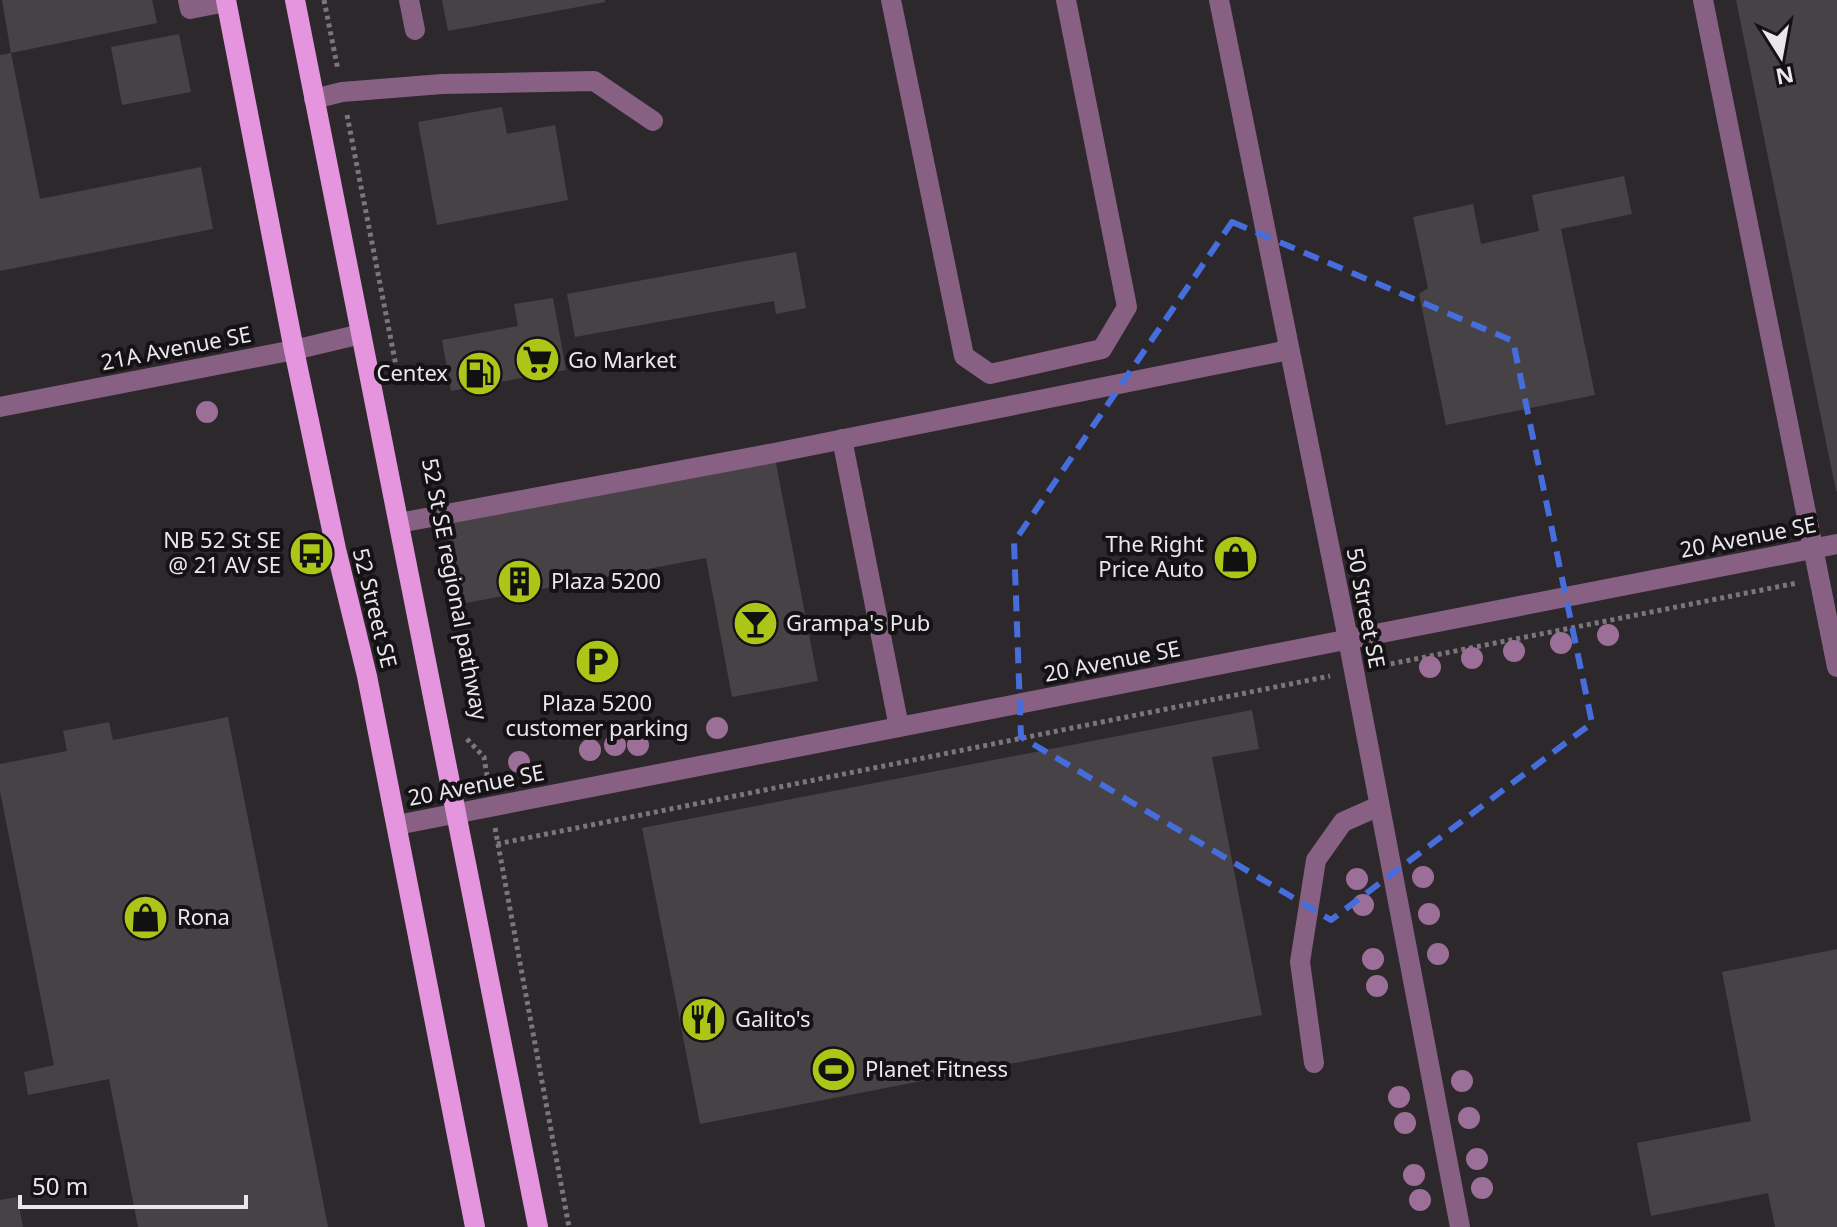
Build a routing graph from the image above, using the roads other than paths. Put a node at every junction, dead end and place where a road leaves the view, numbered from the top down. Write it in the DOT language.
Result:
graph roads {
  1 [pos="188,0"];
  2 [pos="295,0"];
  3 [pos="409,0"];
  4 [pos="891,0"];
  5 [pos="1066,0"];
  6 [pos="1219,0"];
  7 [pos="1703,0"];
  8 [pos="226,1"];
  9 [pos="415,30"];
  10 [pos="314,99"];
  11 [pos="653,121"];
  12 [pos="361,334"];
  13 [pos="294,350"];
  14 [pos="1289,350"];
  15 [pos="0,407"];
  16 [pos="842,439"];
  17 [pos="399,523"];
  18 [pos="1837,544"];
  19 [pos="1812,549"];
  20 [pos="1348,639"];
  21 [pos="1837,667"];
  22 [pos="899,727"];
  23 [pos="1379,806"];
  24 [pos="455,813"];
  25 [pos="397,825"];
  26 [pos="1314,1063"];
  27 [pos="475,1227"];
  28 [pos="538,1227"];
  29 [pos="1460,1227"];
  1 -- 8 [label="street"];
  2 -- 10 [label="main road, 52 Street SE"];
  3 -- 9 [label="street"];
  4 -- 5 [label="street"];
  6 -- 14 [label="street, 50 Street SE"];
  7 -- 19 [label="street"];
  8 -- 13 [label="main road, 52 Street SE"];
  10 -- 11 [label="street"];
  10 -- 12 [label="main road, 52 Street SE"];
  12 -- 13 [label="street, 21A Avenue SE"];
  12 -- 17 [label="main road, 52 Street SE"];
  13 -- 15 [label="street, 21A Avenue SE"];
  13 -- 25 [label="main road, 52 Street SE"];
  14 -- 16 [label="street"];
  14 -- 20 [label="street, 50 Street SE"];
  16 -- 17 [label="street"];
  16 -- 22 [label="street"];
  17 -- 24 [label="main road, 52 Street SE"];
  18 -- 19 [label="street, 20 Avenue SE"];
  19 -- 20 [label="street, 20 Avenue SE"];
  19 -- 21 [label="street"];
  20 -- 22 [label="street, 20 Avenue SE"];
  20 -- 23 [label="street, 50 Street SE"];
  22 -- 24 [label="street, 20 Avenue SE"];
  23 -- 26 [label="street"];
  23 -- 29 [label="street, 50 Street SE"];
  24 -- 25 [label="street, 20 Avenue SE"];
  24 -- 28 [label="main road, 52 Street SE"];
  25 -- 27 [label="main road, 52 Street SE"];
}
